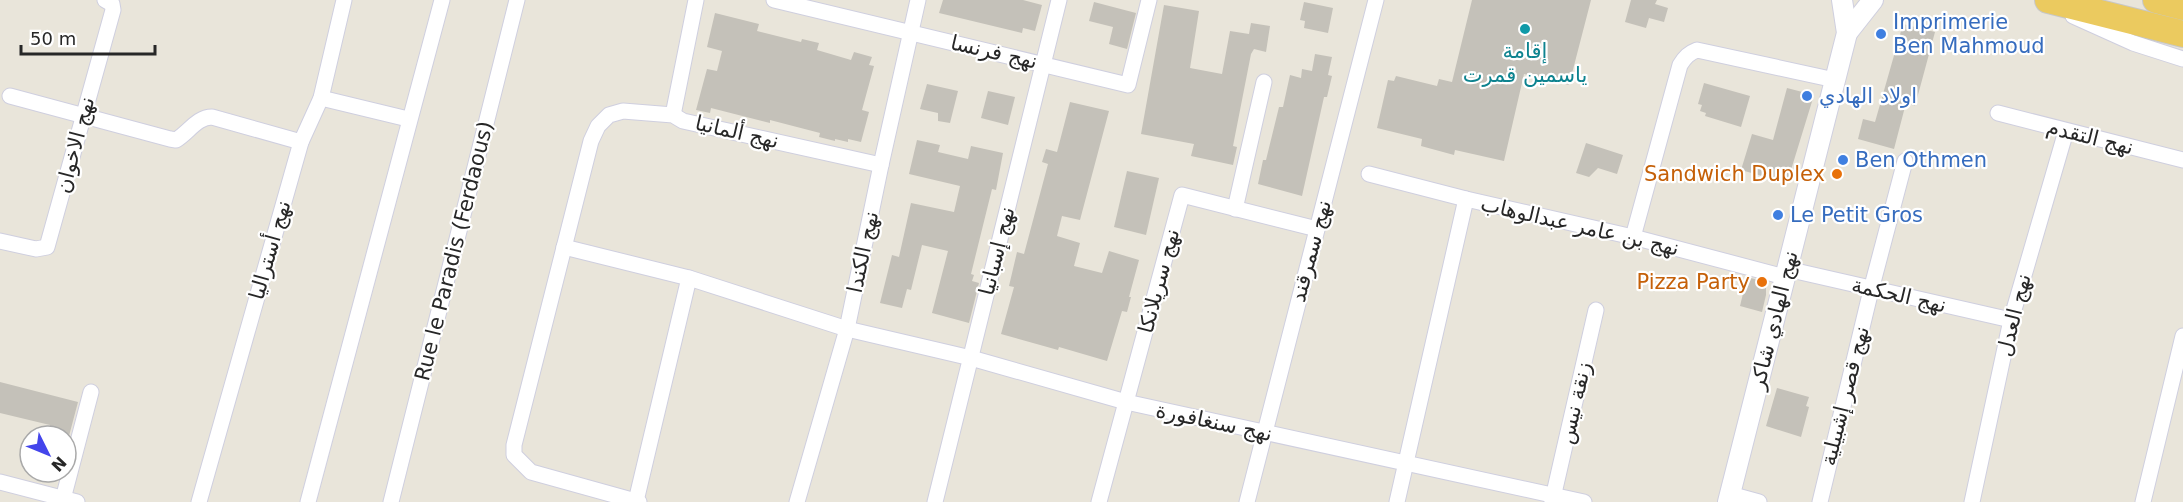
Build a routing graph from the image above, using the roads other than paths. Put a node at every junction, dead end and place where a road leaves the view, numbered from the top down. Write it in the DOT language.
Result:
graph roads {
  1 [pos="105,0"];
  2 [pos="344,0"];
  3 [pos="442,0"];
  4 [pos="517,0"];
  5 [pos="696,0"];
  6 [pos="774,0"];
  7 [pos="918,0"];
  8 [pos="1059,0"];
  9 [pos="1149,0"];
  10 [pos="1376,0"];
  11 [pos="1842,0"];
  12 [pos="1873,0"];
  13 [pos="2037,0"];
  14 [pos="2048,0"];
  15 [pos="2156,0"];
  16 [pos="2183,7"];
  17 [pos="911,33"];
  18 [pos="1847,33"];
  19 [pos="2183,34"];
  20 [pos="2183,59"];
  21 [pos="1044,64"];
  22 [pos="1835,80"];
  23 [pos="1264,82"];
  24 [pos="10,96"];
  25 [pos="321,98"];
  26 [pos="1998,113"];
  27 [pos="673,115"];
  28 [pos="83,116"];
  29 [pos="408,119"];
  30 [pos="2066,131"];
  31 [pos="301,142"];
  32 [pos="2183,160"];
  33 [pos="1905,161"];
  34 [pos="881,165"];
  35 [pos="1369,174"];
  36 [pos="1466,199"];
  37 [pos="1235,209"];
  38 [pos="1317,229"];
  39 [pos="1633,237"];
  40 [pos="0,241"];
  41 [pos="564,248"];
  42 [pos="1786,273"];
  43 [pos="689,278"];
  44 [pos="1871,290"];
  45 [pos="1596,310"];
  46 [pos="2011,320"];
  47 [pos="847,329"];
  48 [pos="2183,336"];
  49 [pos="971,358"];
  50 [pos="91,392"];
  51 [pos="1126,402"];
  52 [pos="1264,433"];
  53 [pos="1406,462"];
  54 [pos="0,482"];
  55 [pos="25,495"];
  56 [pos="1729,498"];
  57 [pos="1553,499"];
  58 [pos="70,500"];
  59 [pos="199,502"];
  60 [pos="308,502"];
  61 [pos="391,502"];
  62 [pos="637,502"];
  63 [pos="797,502"];
  64 [pos="935,502"];
  65 [pos="1099,502"];
  66 [pos="1247,502"];
  67 [pos="1397,502"];
  68 [pos="1584,502"];
  69 [pos="1759,502"];
  70 [pos="1820,502"];
  71 [pos="1972,502"];
  72 [pos="2143,502"];
  1 -- 28 [label="street, نهج الاخوان"];
  2 -- 25 [label="street, نهج أستراليا"];
  3 -- 29 [label="street"];
  4 -- 61 [label="street, Rue le Paradis (Ferdaous)"];
  5 -- 27 [label="street, نهج ألمانيا"];
  6 -- 17 [label="street, نهج فرنسا"];
  7 -- 17 [label="street, نهج الكندا"];
  8 -- 21 [label="street, نهج إسبانيا"];
  9 -- 21 [label="street, نهج فرنسا"];
  10 -- 38 [label="street, نهج سمرقند"];
  11 -- 18 [label="street"];
  12 -- 18 [label="street"];
  13 -- 20 [label="street"];
  14 -- 19 [label="highway"];
  15 -- 16 [label="highway"];
  17 -- 21 [label="street, نهج فرنسا"];
  17 -- 34 [label="street, نهج الكندا"];
  18 -- 22 [label="street, نهج الهادي شاكر"];
  21 -- 49 [label="street, نهج إسبانيا"];
  22 -- 39 [label="street"];
  22 -- 42 [label="street, نهج الهادي شاكر"];
  23 -- 37 [label="street"];
  24 -- 28 [label="street"];
  25 -- 29 [label="street"];
  25 -- 31 [label="street, نهج أستراليا"];
  26 -- 30 [label="street, نهج التقدم"];
  27 -- 34 [label="street, نهج ألمانيا"];
  27 -- 41 [label="street"];
  28 -- 31 [label="street"];
  28 -- 40 [label="street, نهج الاخوان"];
  29 -- 60 [label="street"];
  30 -- 32 [label="street, نهج التقدم"];
  30 -- 46 [label="street, نهج العدل"];
  31 -- 59 [label="street, نهج أستراليا"];
  33 -- 44 [label="street, نهج قصر إشبيلية"];
  34 -- 47 [label="street, نهج الكندا"];
  35 -- 36 [label="street"];
  36 -- 39 [label="street, نهج بن عامر عبدالوهاب"];
  36 -- 53 [label="street, نهج بن عامر عبدالوهاب"];
  37 -- 38 [label="street, نهج سريلانكا"];
  37 -- 51 [label="street, نهج سريلانكا"];
  38 -- 52 [label="street, نهج سمرقند"];
  39 -- 42 [label="street, نهج بن عامر عبدالوهاب"];
  41 -- 43 [label="street, نهج سنغافورة"];
  41 -- 62 [label="street"];
  42 -- 44 [label="street, نهج الحكمة"];
  42 -- 56 [label="street, نهج الهادي شاكر"];
  43 -- 47 [label="street, نهج سنغافورة"];
  43 -- 62 [label="street"];
  44 -- 46 [label="street, نهج الحكمة"];
  44 -- 70 [label="street, نهج قصر إشبيلية"];
  45 -- 57 [label="street, زنقة نيس"];
  46 -- 71 [label="street, نهج العدل"];
  47 -- 49 [label="street, نهج سنغافورة"];
  47 -- 63 [label="street, نهج الكندا"];
  48 -- 72 [label="street"];
  49 -- 51 [label="street, نهج سنغافورة"];
  49 -- 64 [label="street, نهج إسبانيا"];
  50 -- 58 [label="street"];
  51 -- 52 [label="street, نهج سنغافورة"];
  51 -- 65 [label="street, نهج سريلانكا"];
  52 -- 53 [label="street, نهج سنغافورة"];
  52 -- 66 [label="street, نهج سمرقند"];
  53 -- 57 [label="street, نهج سنغافورة"];
  53 -- 67 [label="street, نهج بن عامر عبدالوهاب"];
  54 -- 55 [label="street"];
  55 -- 58 [label="street"];
  56 -- 69 [label="street"];
  57 -- 68 [label="street, نهج سنغافورة"];
}
